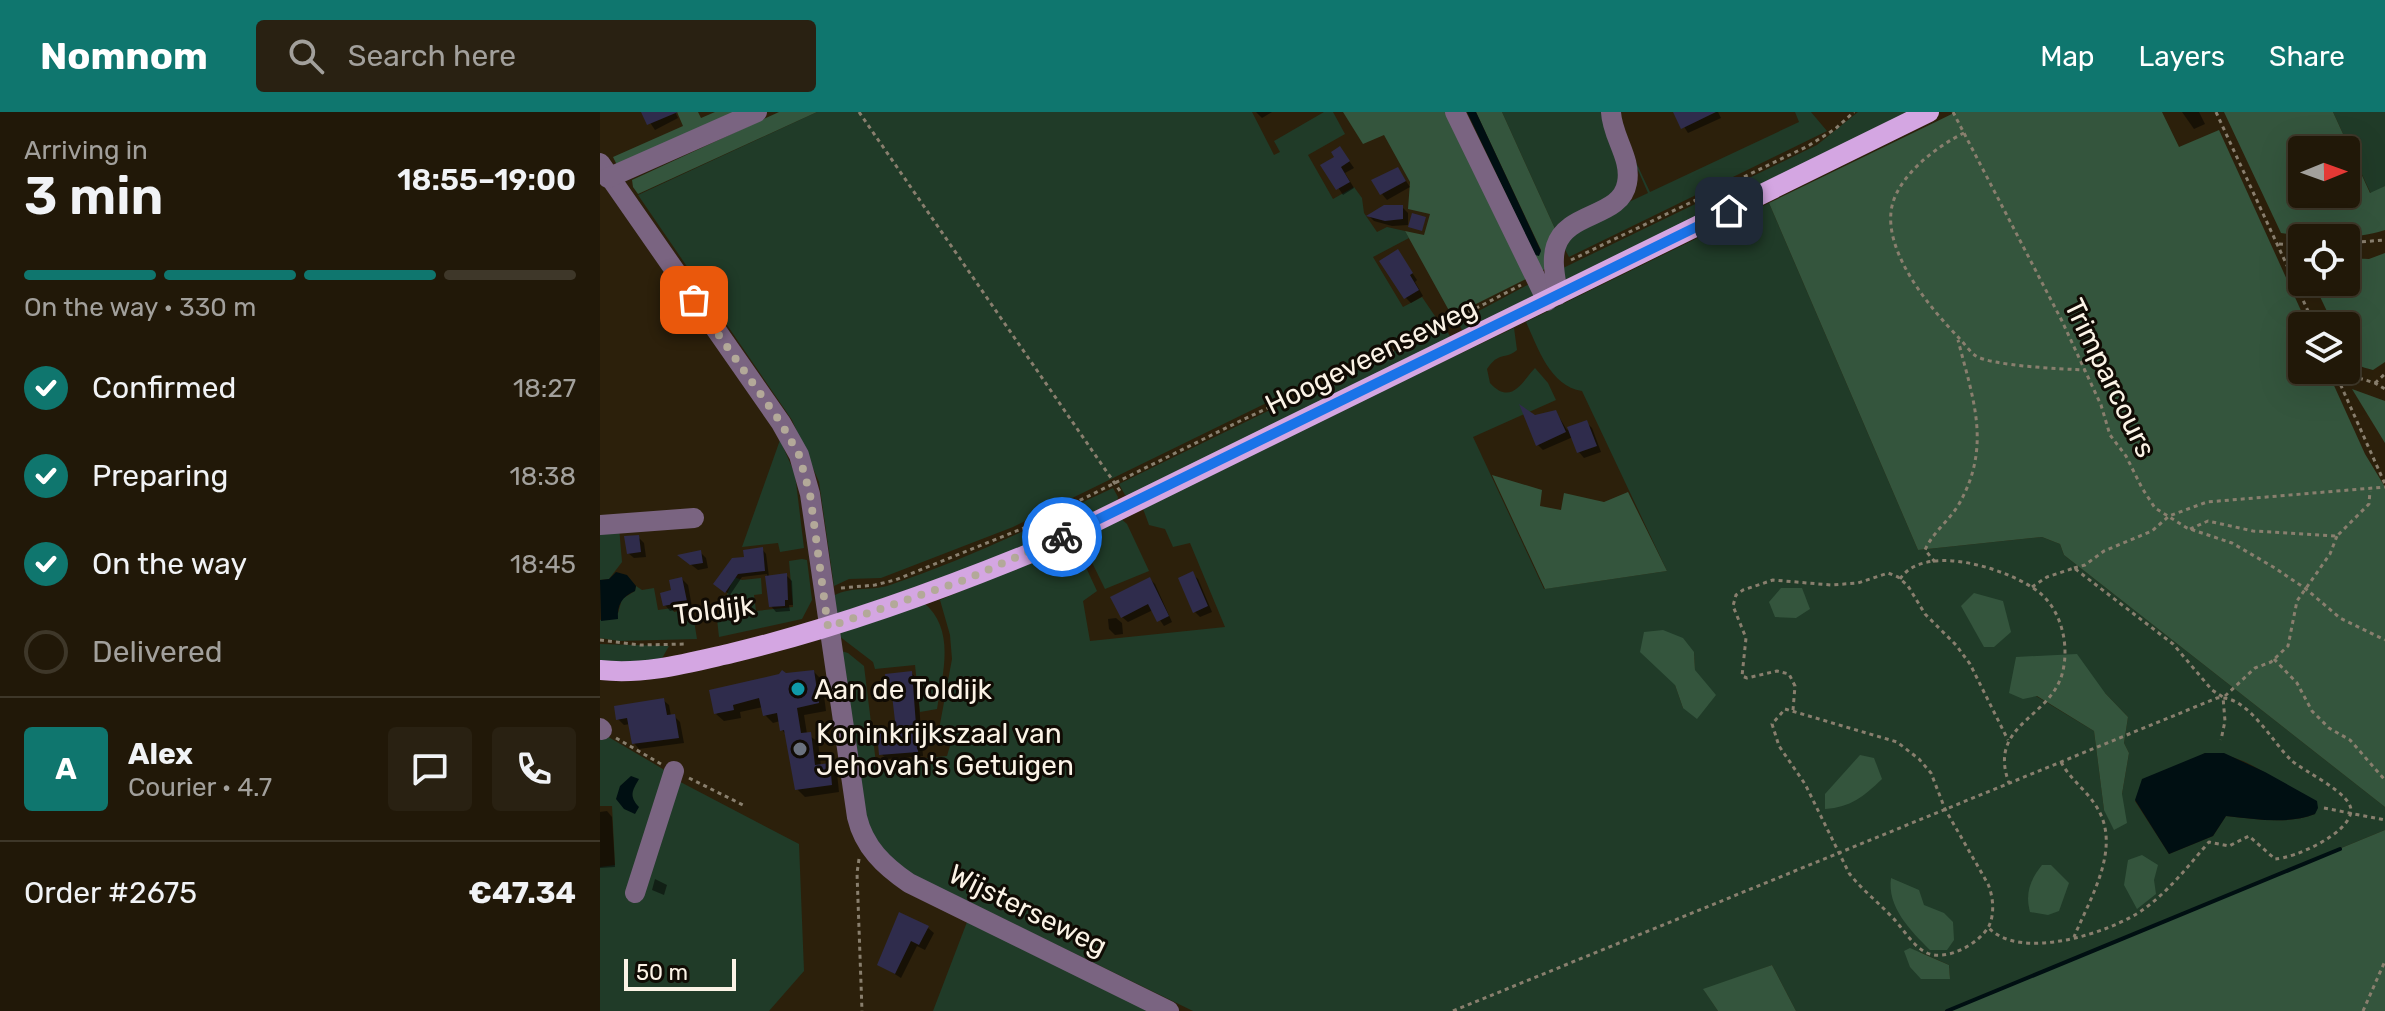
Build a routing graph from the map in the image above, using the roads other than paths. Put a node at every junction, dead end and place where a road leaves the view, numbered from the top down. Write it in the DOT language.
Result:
graph roads {
  1 [pos="757,112"];
  2 [pos="1455,112"];
  3 [pos="1611,112"];
  4 [pos="1929,112"];
  5 [pos="604,171"];
  6 [pos="1552,298"];
  7 [pos="694,518"];
  8 [pos="600,525"];
  9 [pos="828,627"];
  10 [pos="600,670"];
  11 [pos="674,771"];
  12 [pos="635,893"];
  13 [pos="1169,1011"];
  1 -- 5 [label="street"];
  2 -- 6 [label="street"];
  3 -- 6 [label="street"];
  4 -- 6 [label="main road, Hoogeveenseweg"];
  5 -- 9 [label="street, Wijsterseweg"];
  6 -- 9 [label="main road, Hoogeveenseweg"];
  7 -- 8 [label="street"];
  9 -- 10 [label="main road, Toldijk"];
  9 -- 13 [label="street, Wijsterseweg"];
  11 -- 12 [label="street"];
}
